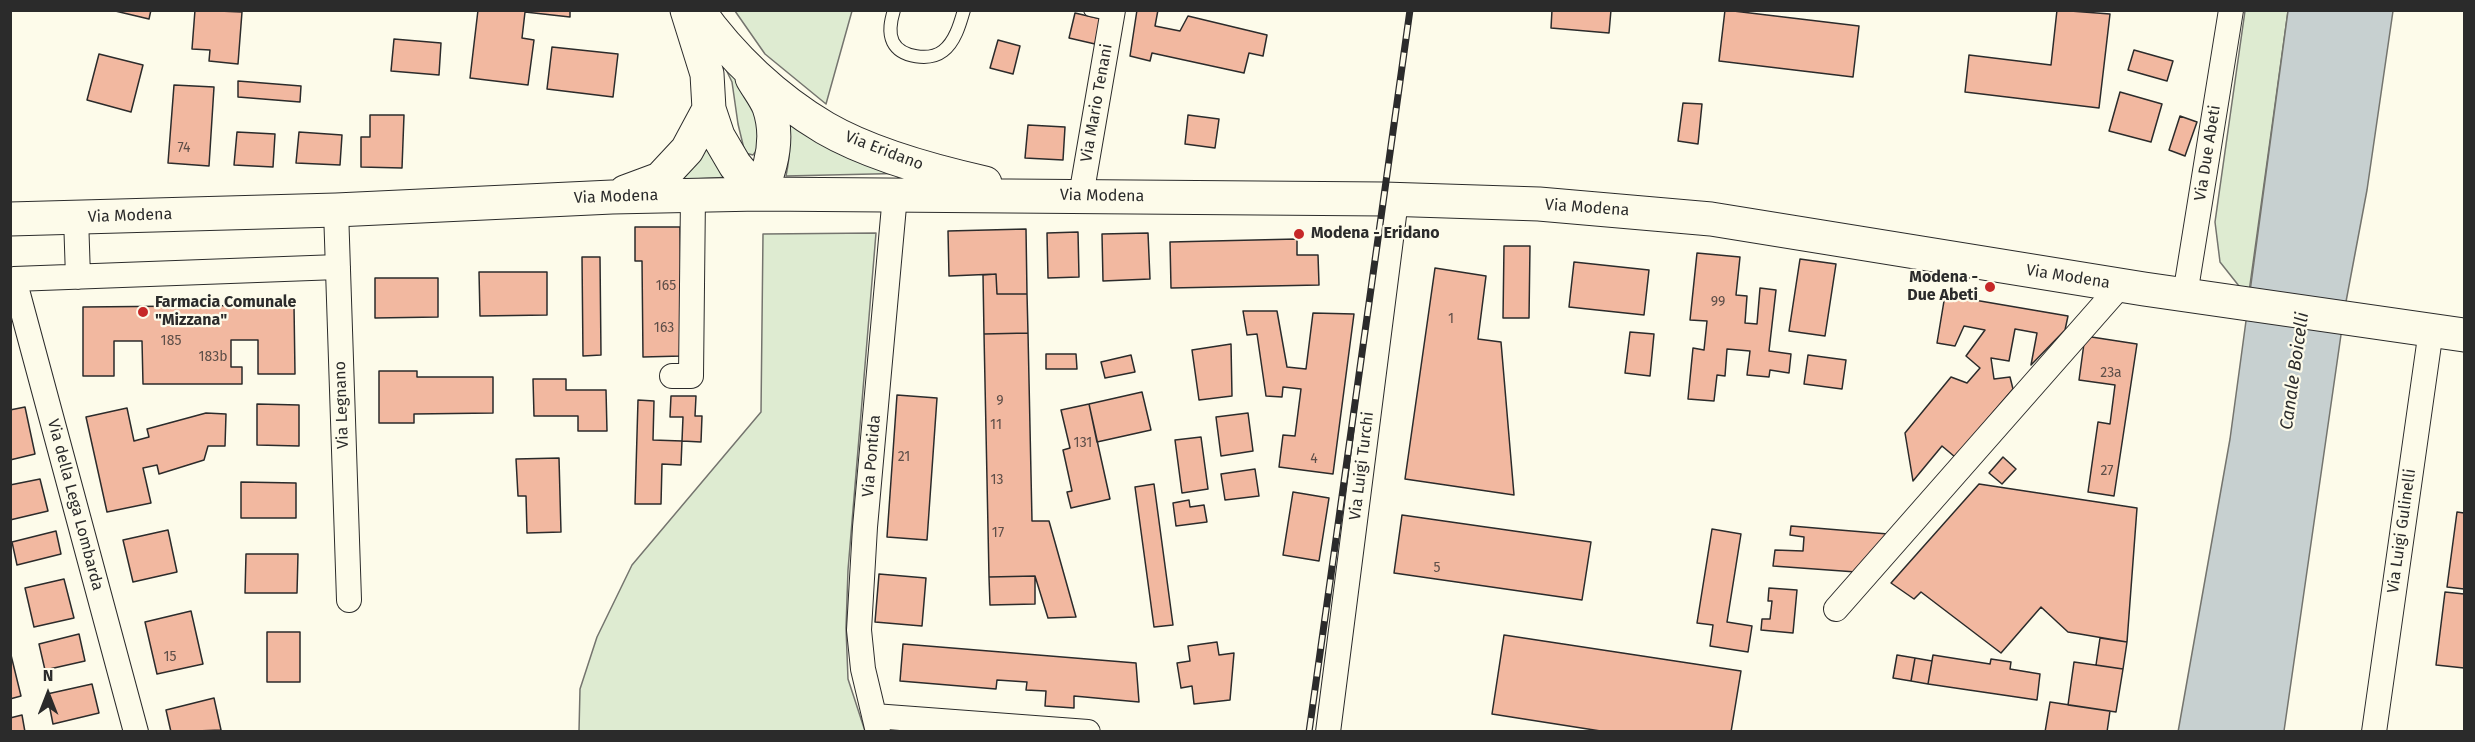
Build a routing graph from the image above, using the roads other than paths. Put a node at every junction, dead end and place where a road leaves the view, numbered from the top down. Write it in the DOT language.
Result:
graph roads {
  1 [pos="687,10"];
  2 [pos="698,10"];
  3 [pos="894,10"];
  4 [pos="964,10"];
  5 [pos="2231,10"];
  6 [pos="1105,12"];
  7 [pos="744,65"];
  8 [pos="709,109"];
  9 [pos="759,194"];
  10 [pos="693,195"];
  11 [pos="895,195"];
  12 [pos="1042,196"];
  13 [pos="1081,196"];
  14 [pos="612,197"];
  15 [pos="1396,200"];
  16 [pos="336,210"];
  17 [pos="76,217"];
  18 [pos="10,219"];
  19 [pos="338,267"];
  20 [pos="78,277"];
  21 [pos="2121,285"];
  22 [pos="2185,295"];
  23 [pos="2431,330"];
  24 [pos="2464,335"];
  25 [pos="672,376"];
  26 [pos="349,600"];
  27 [pos="1836,609"];
  28 [pos="876,724"];
  29 [pos="136,732"];
  30 [pos="1088,732"];
  31 [pos="1328,732"];
  32 [pos="2374,732"];
  1 -- 8 [label="main road"];
  2 -- 7 [label="main road, Via Eridano"];
  3 -- 4 [label="lane"];
  5 -- 22 [label="street, Via Due Abeti"];
  6 -- 13 [label="street, Via Mario Tenani"];
  7 -- 9 [label="main road, Via Eridano"];
  7 -- 12 [label="main road, Via Eridano"];
  8 -- 9 [label="main road"];
  8 -- 14 [label="main road"];
  9 -- 10 [label="main road, Via Modena"];
  9 -- 11 [label="main road, Via Modena"];
  10 -- 14 [label="main road, Via Modena"];
  10 -- 25 [label="street"];
  11 -- 12 [label="main road, Via Modena"];
  11 -- 28 [label="street, Via Pontida"];
  12 -- 13 [label="main road, Via Modena"];
  13 -- 15 [label="main road, Via Modena"];
  14 -- 16 [label="main road, Via Modena"];
  15 -- 21 [label="main road, Via Modena"];
  15 -- 31 [label="street, Via Luigi Turchi"];
  16 -- 17 [label="main road, Via Modena"];
  16 -- 19 [label="street, Via Legnano"];
  17 -- 18 [label="main road, Via Modena"];
  17 -- 20 [label="street, Via Modena"];
  19 -- 20 [label="street"];
  19 -- 26 [label="street, Via Legnano"];
  20 -- 29 [label="street, Via della Lega Lombarda"];
  21 -- 22 [label="main road, Via Modena"];
  21 -- 27 [label="street, Via Modena"];
  22 -- 23 [label="main road, Via Modena"];
  23 -- 24 [label="main road, Via Modena"];
  23 -- 32 [label="street, Via Luigi Gulinelli"];
  28 -- 30 [label="street, Via Pontida"];
}
